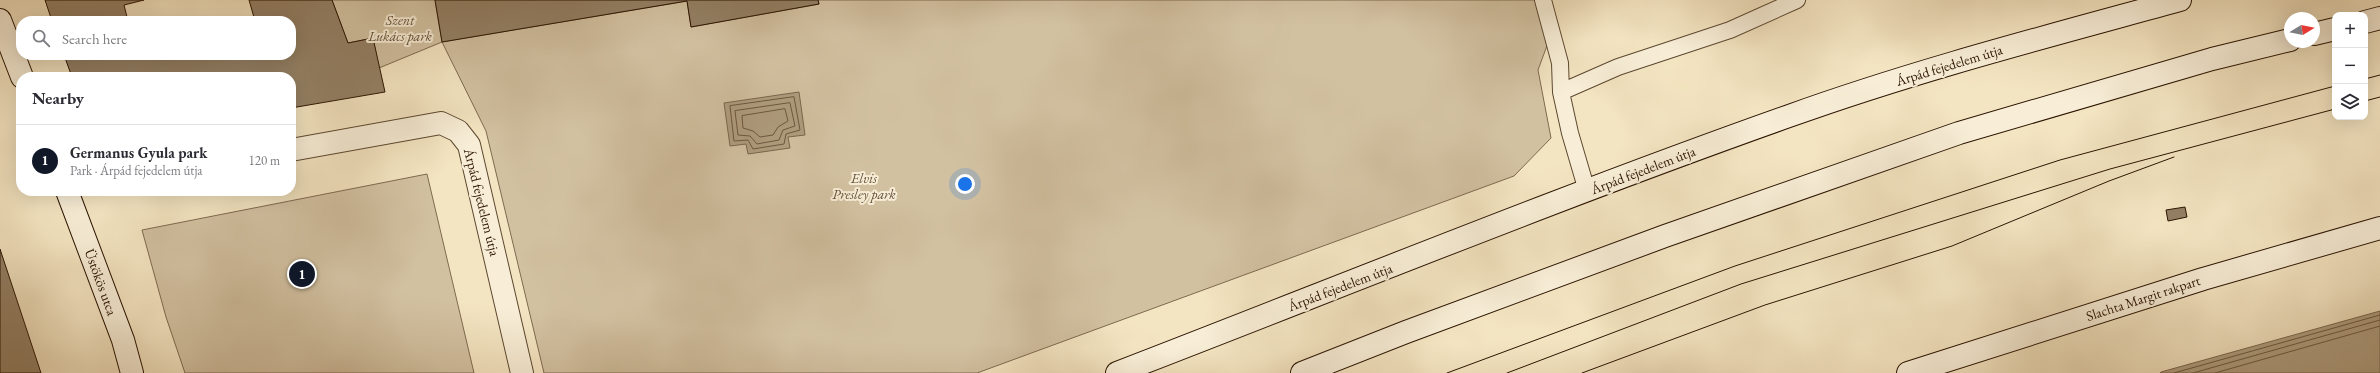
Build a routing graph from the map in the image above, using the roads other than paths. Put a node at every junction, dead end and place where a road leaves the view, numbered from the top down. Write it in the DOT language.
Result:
graph roads {
  1 [pos="1543,0"];
  2 [pos="1797,0"];
  3 [pos="2180,0"];
  4 [pos="2380,18"];
  5 [pos="0,20"];
  6 [pos="2368,21"];
  7 [pos="2332,30"];
  8 [pos="2320,33"];
  9 [pos="2284,41"];
  10 [pos="20,72"];
  11 [pos="1561,92"];
  12 [pos="296,149"];
  13 [pos="1587,191"];
  14 [pos="69,196"];
  15 [pos="2380,228"];
  16 [pos="123,340"];
  17 [pos="115,373"];
  18 [pos="132,373"];
  19 [pos="522,373"];
  20 [pos="1117,373"];
  21 [pos="1302,373"];
  22 [pos="1908,373"];
  1 -- 11 [label="lane"];
  2 -- 11 [label="lane"];
  3 -- 13 [label="main road, Árpád fejedelem útja"];
  4 -- 6 [label="main road"];
  5 -- 10 [label="main road"];
  7 -- 8 [label="main road"];
  9 -- 21 [label="main road"];
  11 -- 13 [label="lane"];
  12 -- 19 [label="main road, Árpád fejedelem útja"];
  13 -- 20 [label="main road, Árpád fejedelem útja"];
  14 -- 16 [label="main road, Üstökös utca"];
  15 -- 22 [label="main road, Slachta Margit rakpart"];
  16 -- 17 [label="main road"];
  16 -- 18 [label="main road, Üstökös utca"];
}
